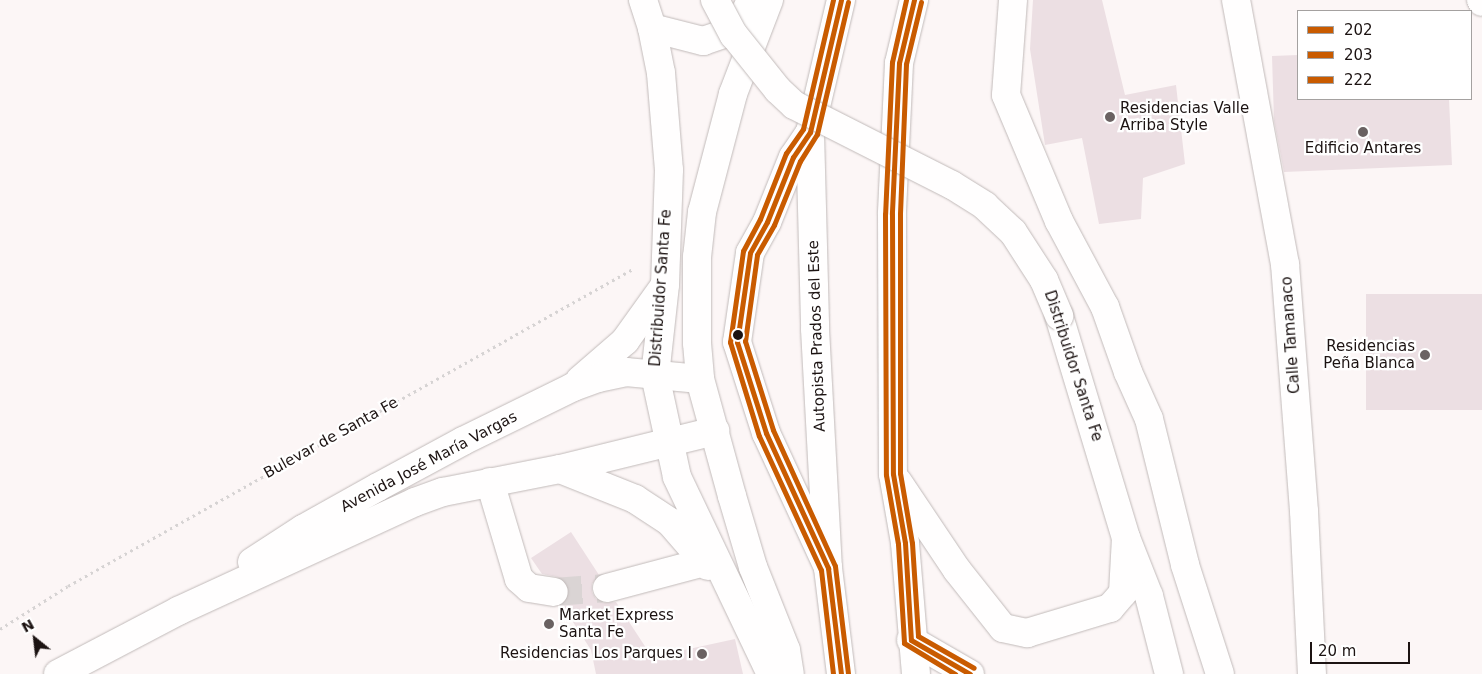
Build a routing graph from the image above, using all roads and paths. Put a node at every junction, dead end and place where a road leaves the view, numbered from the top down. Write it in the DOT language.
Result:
graph roads {
  1 [pos="643,0"];
  2 [pos="716,0"];
  3 [pos="751,0"];
  4 [pos="769,0"];
  5 [pos="841,0"];
  6 [pos="914,0"];
  7 [pos="1013,0"];
  8 [pos="1236,0"];
  9 [pos="652,28"];
  10 [pos="810,132"];
  11 [pos="664,251"];
  12 [pos="665,285"];
  13 [pos="655,375"];
  14 [pos="700,379"];
  15 [pos="573,387"];
  16 [pos="715,431"];
  17 [pos="668,442"];
  18 [pos="560,469"];
  19 [pos="892,474"];
  20 [pos="490,482"];
  21 [pos="1126,538"];
  22 [pos="705,562"];
  23 [pos="828,568"];
  24 [pos="608,588"];
  25 [pos="554,592"];
  26 [pos="178,611"];
  27 [pos="744,619"];
  28 [pos="0,629"];
  29 [pos="911,640"];
  30 [pos="58,674"];
  31 [pos="771,674"];
  32 [pos="790,674"];
  33 [pos="841,674"];
  34 [pos="916,674"];
  35 [pos="970,674"];
  36 [pos="1169,674"];
  37 [pos="1220,674"];
  38 [pos="1312,674"];
  1 -- 9 [label="main road, Distribuidor Santa Fe"];
  2 -- 21 [label="main road, Distribuidor Santa Fe, bridge"];
  3 -- 9 [label="main road"];
  4 -- 14 [label="main road"];
  5 -- 10 [label="main road, Autopista Prados del Este"];
  6 -- 19 [label="main road"];
  7 -- 37 [label="main road"];
  8 -- 38 [label="main road, Calle Tamanaco"];
  9 -- 11 [label="main road, Distribuidor Santa Fe"];
  10 -- 23 [label="main road, Autopista Prados del Este"];
  10 -- 23 [label="main road"];
  11 -- 12 [label="main road, Distribuidor Santa Fe"];
  11 -- 28 [label="path, Bulevar de Santa Fe"];
  12 -- 13 [label="main road, Distribuidor Santa Fe"];
  12 -- 15 [label="main road"];
  13 -- 14 [label="main road, Avenida José María Vargas"];
  13 -- 15 [label="main road, Avenida José María Vargas"];
  13 -- 17 [label="main road, Distribuidor Santa Fe"];
  14 -- 16 [label="main road"];
  15 -- 26 [label="main road, Avenida José María Vargas"];
  16 -- 17 [label="main road, Avenida José María Vargas"];
  16 -- 32 [label="main road"];
  17 -- 18 [label="main road, Avenida José María Vargas"];
  17 -- 27 [label="main road, Distribuidor Santa Fe"];
  18 -- 20 [label="main road, Avenida José María Vargas"];
  18 -- 22 [label="main road"];
  19 -- 21 [label="main road"];
  19 -- 29 [label="main road"];
  20 -- 25 [label="main road"];
  20 -- 26 [label="main road, Avenida José María Vargas"];
  21 -- 36 [label="main road, Distribuidor Santa Fe"];
  22 -- 24 [label="main road"];
  22 -- 27 [label="main road"];
  23 -- 33 [label="main road, Autopista Prados del Este"];
  26 -- 30 [label="main road, Avenida José María Vargas"];
  27 -- 31 [label="main road, Distribuidor Santa Fe"];
  29 -- 34 [label="main road"];
  29 -- 35 [label="main road"];
}
